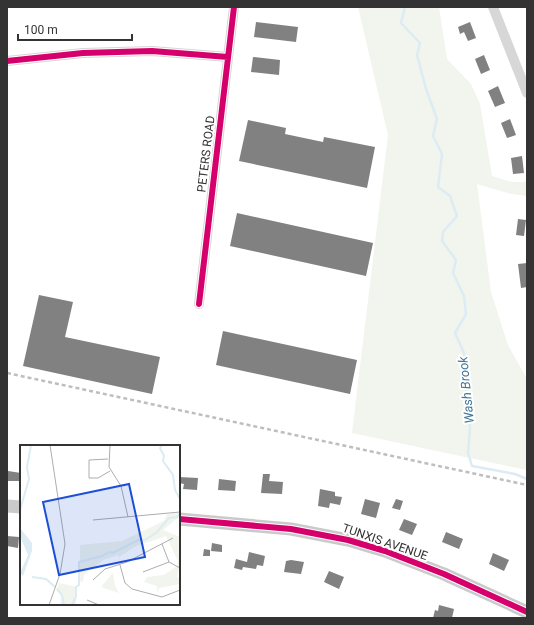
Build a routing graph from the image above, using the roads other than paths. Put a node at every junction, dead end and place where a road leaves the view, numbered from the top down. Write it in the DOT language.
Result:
graph roads {
  1 [pos="234,7"];
  2 [pos="493,7"];
  3 [pos="228,57"];
  4 [pos="7,61"];
  5 [pos="527,93"];
  6 [pos="199,304"];
  7 [pos="7,506"];
  8 [pos="20,507"];
  9 [pos="180,519"];
  10 [pos="527,612"];
  1 -- 3 [label="street, PETERS ROAD"];
  2 -- 5 [label="street"];
  3 -- 4 [label="street"];
  3 -- 6 [label="street, PETERS ROAD"];
  7 -- 8 [label="main road"];
  9 -- 10 [label="main road, TUNXIS AVENUE"];
}
